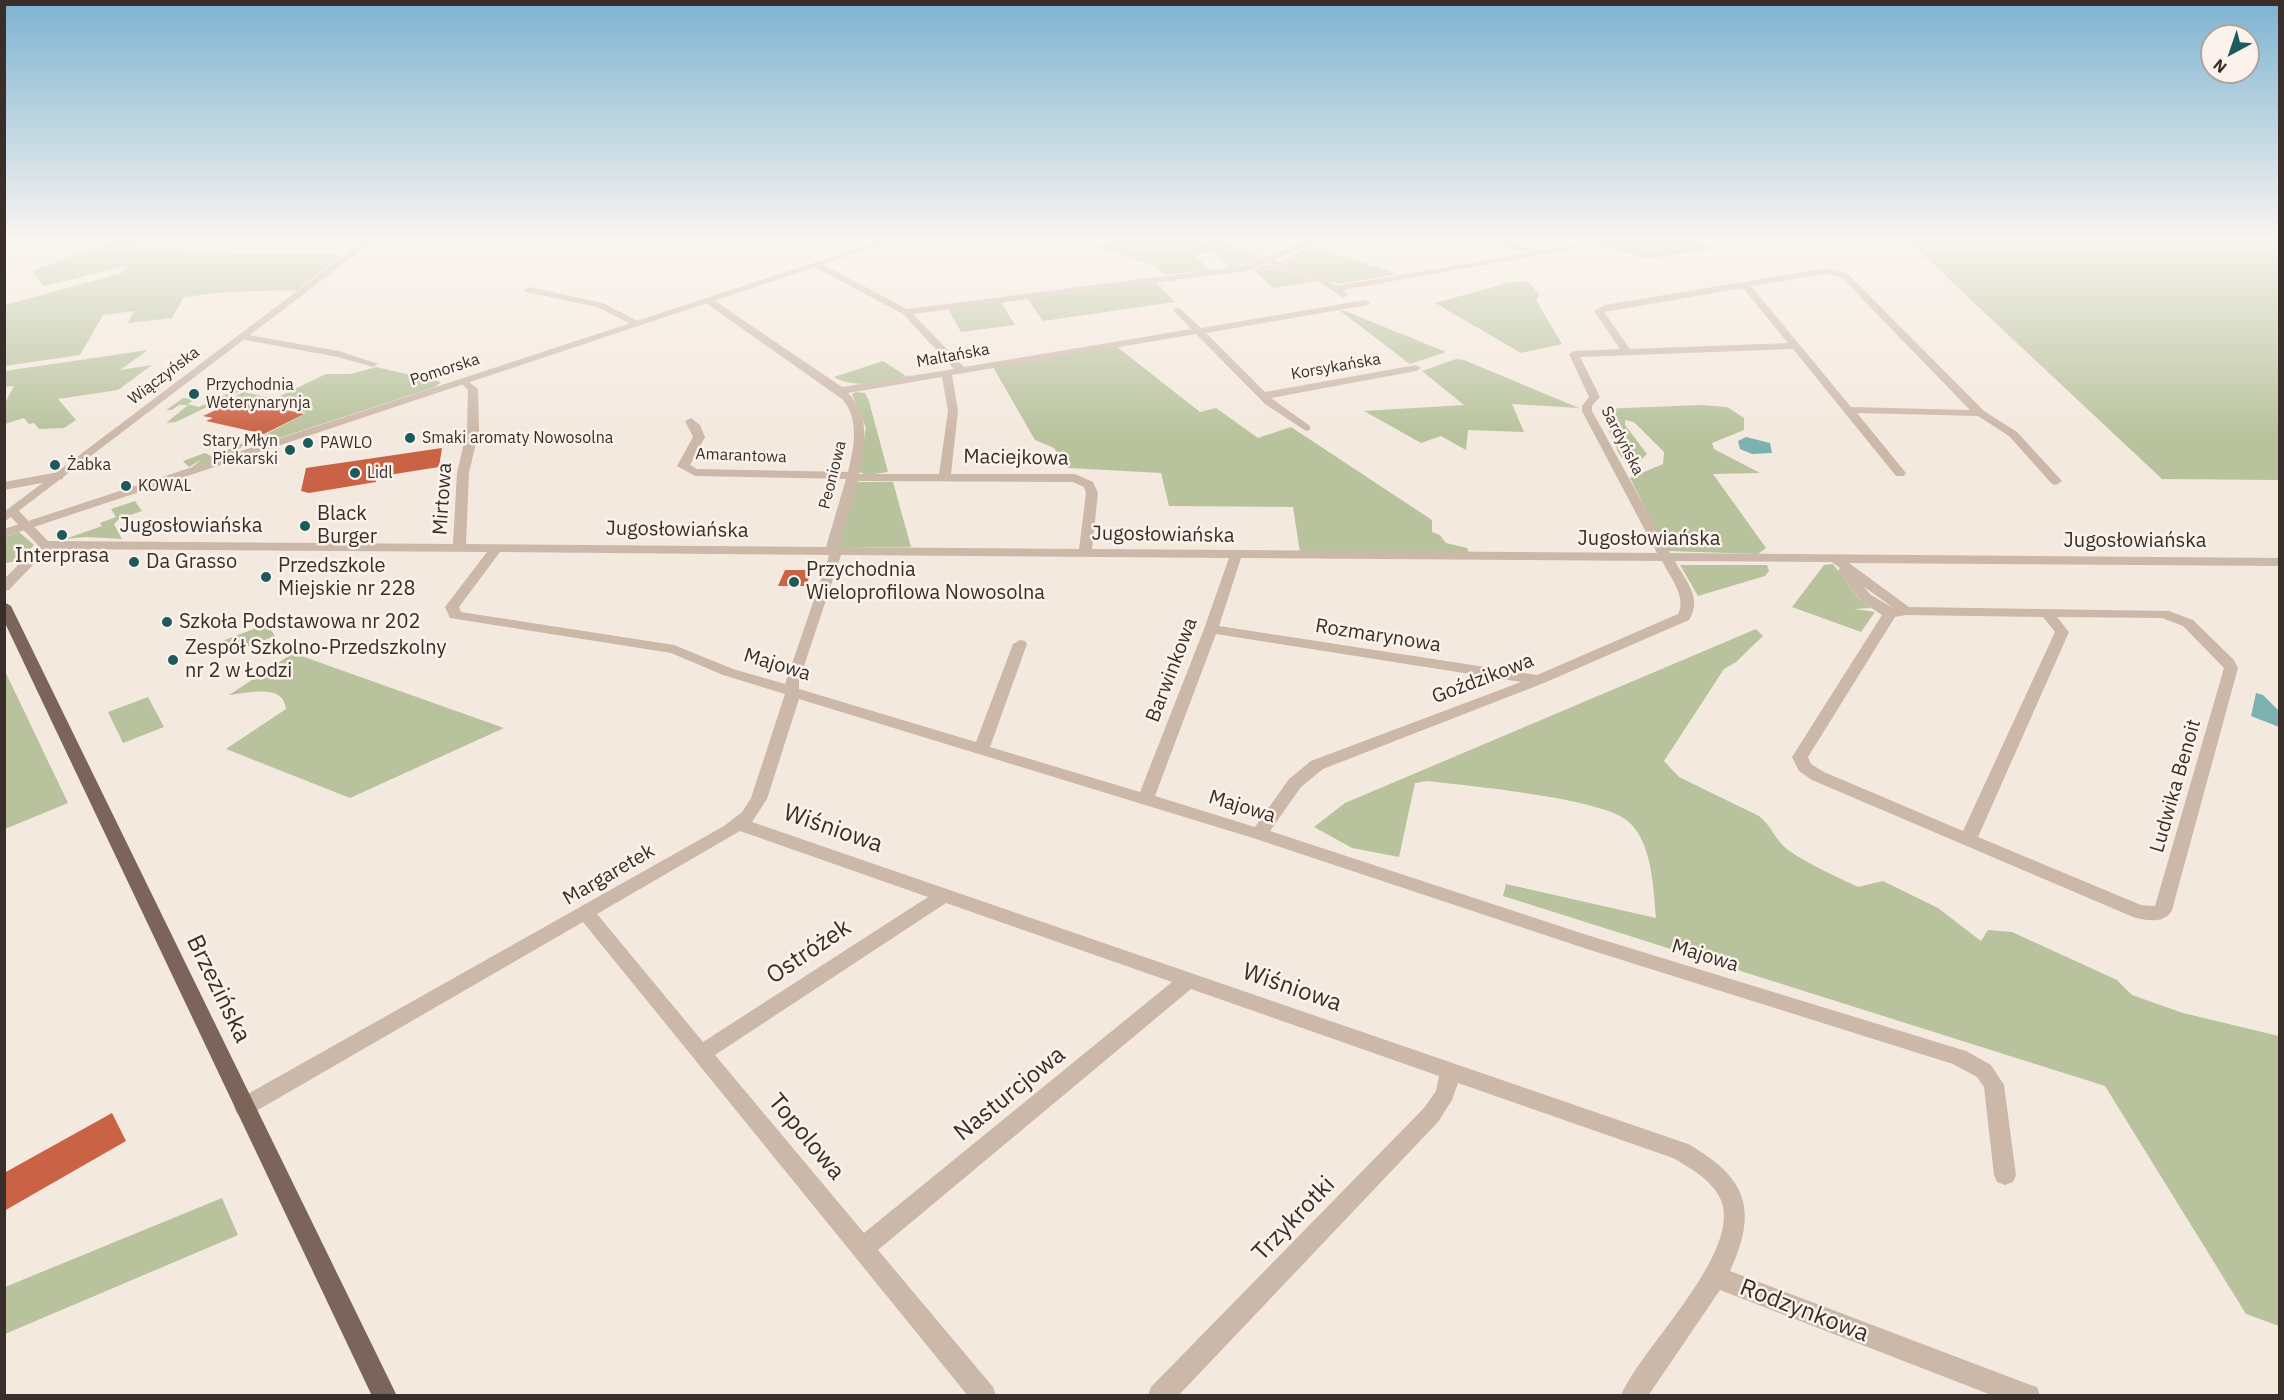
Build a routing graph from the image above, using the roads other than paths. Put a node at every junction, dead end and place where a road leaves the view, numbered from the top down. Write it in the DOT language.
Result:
graph roads {
  1 [pos="286,304"];
  2 [pos="597,304"];
  3 [pos="699,304"];
  4 [pos="714,304"];
  5 [pos="891,304"];
  6 [pos="965,304"];
  7 [pos="1358,304"];
  8 [pos="1628,304"];
  9 [pos="1761,304"];
  10 [pos="1873,304"];
  11 [pos="1178,310"];
  12 [pos="906,312"];
  13 [pos="638,324"];
  14 [pos="1199,331"];
  15 [pos="243,337"];
  16 [pos="1794,346"];
  17 [pos="1626,351"];
  18 [pos="373,364"];
  19 [pos="1416,368"];
  20 [pos="961,370"];
  21 [pos="946,373"];
  22 [pos="464,381"];
  23 [pos="840,391"];
  24 [pos="1263,396"];
  25 [pos="1848,410"];
  26 [pos="1980,413"];
  27 [pos="691,421"];
  28 [pos="1306,428"];
  29 [pos="1900,473"];
  30 [pos="59,476"];
  31 [pos="851,476"];
  32 [pos="945,476"];
  33 [pos="2056,481"];
  34 [pos="4,486"];
  35 [pos="9,515"];
  36 [pos="26,526"];
  37 [pos="4,533"];
  38 [pos="45,545"];
  39 [pos="459,548"];
  40 [pos="497,548"];
  41 [pos="2122,550"];
  42 [pos="833,551"];
  43 [pos="1085,553"];
  44 [pos="1236,555"];
  45 [pos="1666,558"];
  46 [pos="1836,559"];
  47 [pos="2132,561"];
  48 [pos="2280,562"];
  49 [pos="4,587"];
  50 [pos="4,606"];
  51 [pos="1906,611"];
  52 [pos="2046,612"];
  53 [pos="1890,614"];
  54 [pos="1211,629"];
  55 [pos="1020,644"];
  56 [pos="1539,680"];
  57 [pos="792,691"];
  58 [pos="981,750"];
  59 [pos="1145,800"];
  60 [pos="740,824"];
  61 [pos="1259,834"];
  62 [pos="1968,839"];
  63 [pos="945,895"];
  64 [pos="587,912"];
  65 [pos="1190,979"];
  66 [pos="702,1053"];
  67 [pos="1451,1070"];
  68 [pos="244,1107"];
  69 [pos="2005,1175"];
  70 [pos="862,1248"];
  71 [pos="1715,1277"];
  72 [pos="385,1395"];
  73 [pos="984,1395"];
  74 [pos="1160,1395"];
  75 [pos="1633,1395"];
  76 [pos="2028,1395"];
  1 -- 15 [label="street, Wiączyńska"];
  2 -- 13 [label="street"];
  3 -- 13 [label="street, Pomorska"];
  4 -- 23 [label="street, Peoniowa"];
  5 -- 12 [label="street"];
  6 -- 12 [label="street"];
  7 -- 14 [label="street, Maltańska"];
  8 -- 17 [label="street"];
  9 -- 16 [label="street"];
  10 -- 26 [label="street"];
  11 -- 14 [label="street"];
  12 -- 20 [label="street"];
  13 -- 22 [label="street, Pomorska"];
  14 -- 20 [label="street, Maltańska"];
  14 -- 24 [label="street"];
  15 -- 18 [label="street"];
  15 -- 30 [label="street, Wiączyńska"];
  16 -- 17 [label="street, Sardyńska"];
  16 -- 25 [label="street"];
  17 -- 45 [label="street, Sardyńska"];
  19 -- 24 [label="street, Korsykańska"];
  20 -- 21 [label="street, Maltańska"];
  21 -- 23 [label="street, Maltańska"];
  21 -- 32 [label="street, Maciejkowa"];
  22 -- 36 [label="street, Pomorska"];
  22 -- 39 [label="street, Mirtowa"];
  23 -- 31 [label="street, Peoniowa"];
  24 -- 28 [label="street"];
  25 -- 26 [label="street"];
  25 -- 29 [label="street"];
  26 -- 33 [label="street"];
  27 -- 31 [label="street, Amarantowa"];
  30 -- 34 [label="street"];
  30 -- 35 [label="street, Wiączyńska"];
  31 -- 32 [label="street, Maciejkowa"];
  31 -- 42 [label="street, Peoniowa"];
  32 -- 43 [label="street, Maciejkowa"];
  35 -- 36 [label="street"];
  36 -- 37 [label="street, Pomorska"];
  36 -- 38 [label="street"];
  38 -- 39 [label="street, Jugosłowiańska"];
  38 -- 49 [label="street"];
  39 -- 40 [label="street, Jugosłowiańska"];
  40 -- 42 [label="street, Jugosłowiańska"];
  40 -- 57 [label="street, Majowa"];
  41 -- 47 [label="street"];
  42 -- 43 [label="street, Jugosłowiańska"];
  42 -- 57 [label="street, Margaretek"];
  43 -- 44 [label="street, Jugosłowiańska"];
  44 -- 45 [label="street, Jugosłowiańska"];
  44 -- 54 [label="street, Barwinkowa"];
  45 -- 46 [label="street, Jugosłowiańska"];
  45 -- 56 [label="street, Goździkowa"];
  46 -- 47 [label="street, Jugosłowiańska"];
  46 -- 51 [label="street"];
  46 -- 53 [label="street"];
  47 -- 48 [label="street, Jugosłowiańska"];
  50 -- 68 [label="main road, Brzezińska"];
  51 -- 52 [label="street, Ludwika Benoit"];
  51 -- 53 [label="street, Ludwika Benoit"];
  52 -- 62 [label="street"];
  52 -- 62 [label="street, Ludwika Benoit"];
  53 -- 62 [label="street, Ludwika Benoit"];
  54 -- 56 [label="street, Rozmarynowa"];
  54 -- 59 [label="street, Barwinkowa"];
  55 -- 58 [label="street"];
  56 -- 61 [label="street, Goździkowa"];
  57 -- 58 [label="street, Majowa"];
  57 -- 60 [label="street, Margaretek"];
  58 -- 59 [label="street, Majowa"];
  59 -- 61 [label="street, Majowa"];
  60 -- 63 [label="street, Wiśniowa"];
  60 -- 64 [label="street, Margaretek"];
  61 -- 69 [label="street, Majowa"];
  63 -- 65 [label="street, Wiśniowa"];
  63 -- 66 [label="street, Ostróżek"];
  64 -- 66 [label="street, Topolowa"];
  64 -- 68 [label="street, Margaretek"];
  65 -- 67 [label="street, Wiśniowa"];
  65 -- 70 [label="street, Nasturcjowa"];
  66 -- 70 [label="street, Topolowa"];
  67 -- 71 [label="street, Wiśniowa"];
  67 -- 74 [label="street, Trzykrotki"];
  68 -- 72 [label="main road, Brzezińska"];
  70 -- 73 [label="street, Topolowa"];
  71 -- 75 [label="street, Rodzynkowa"];
  71 -- 76 [label="street, Rodzynkowa"];
}
